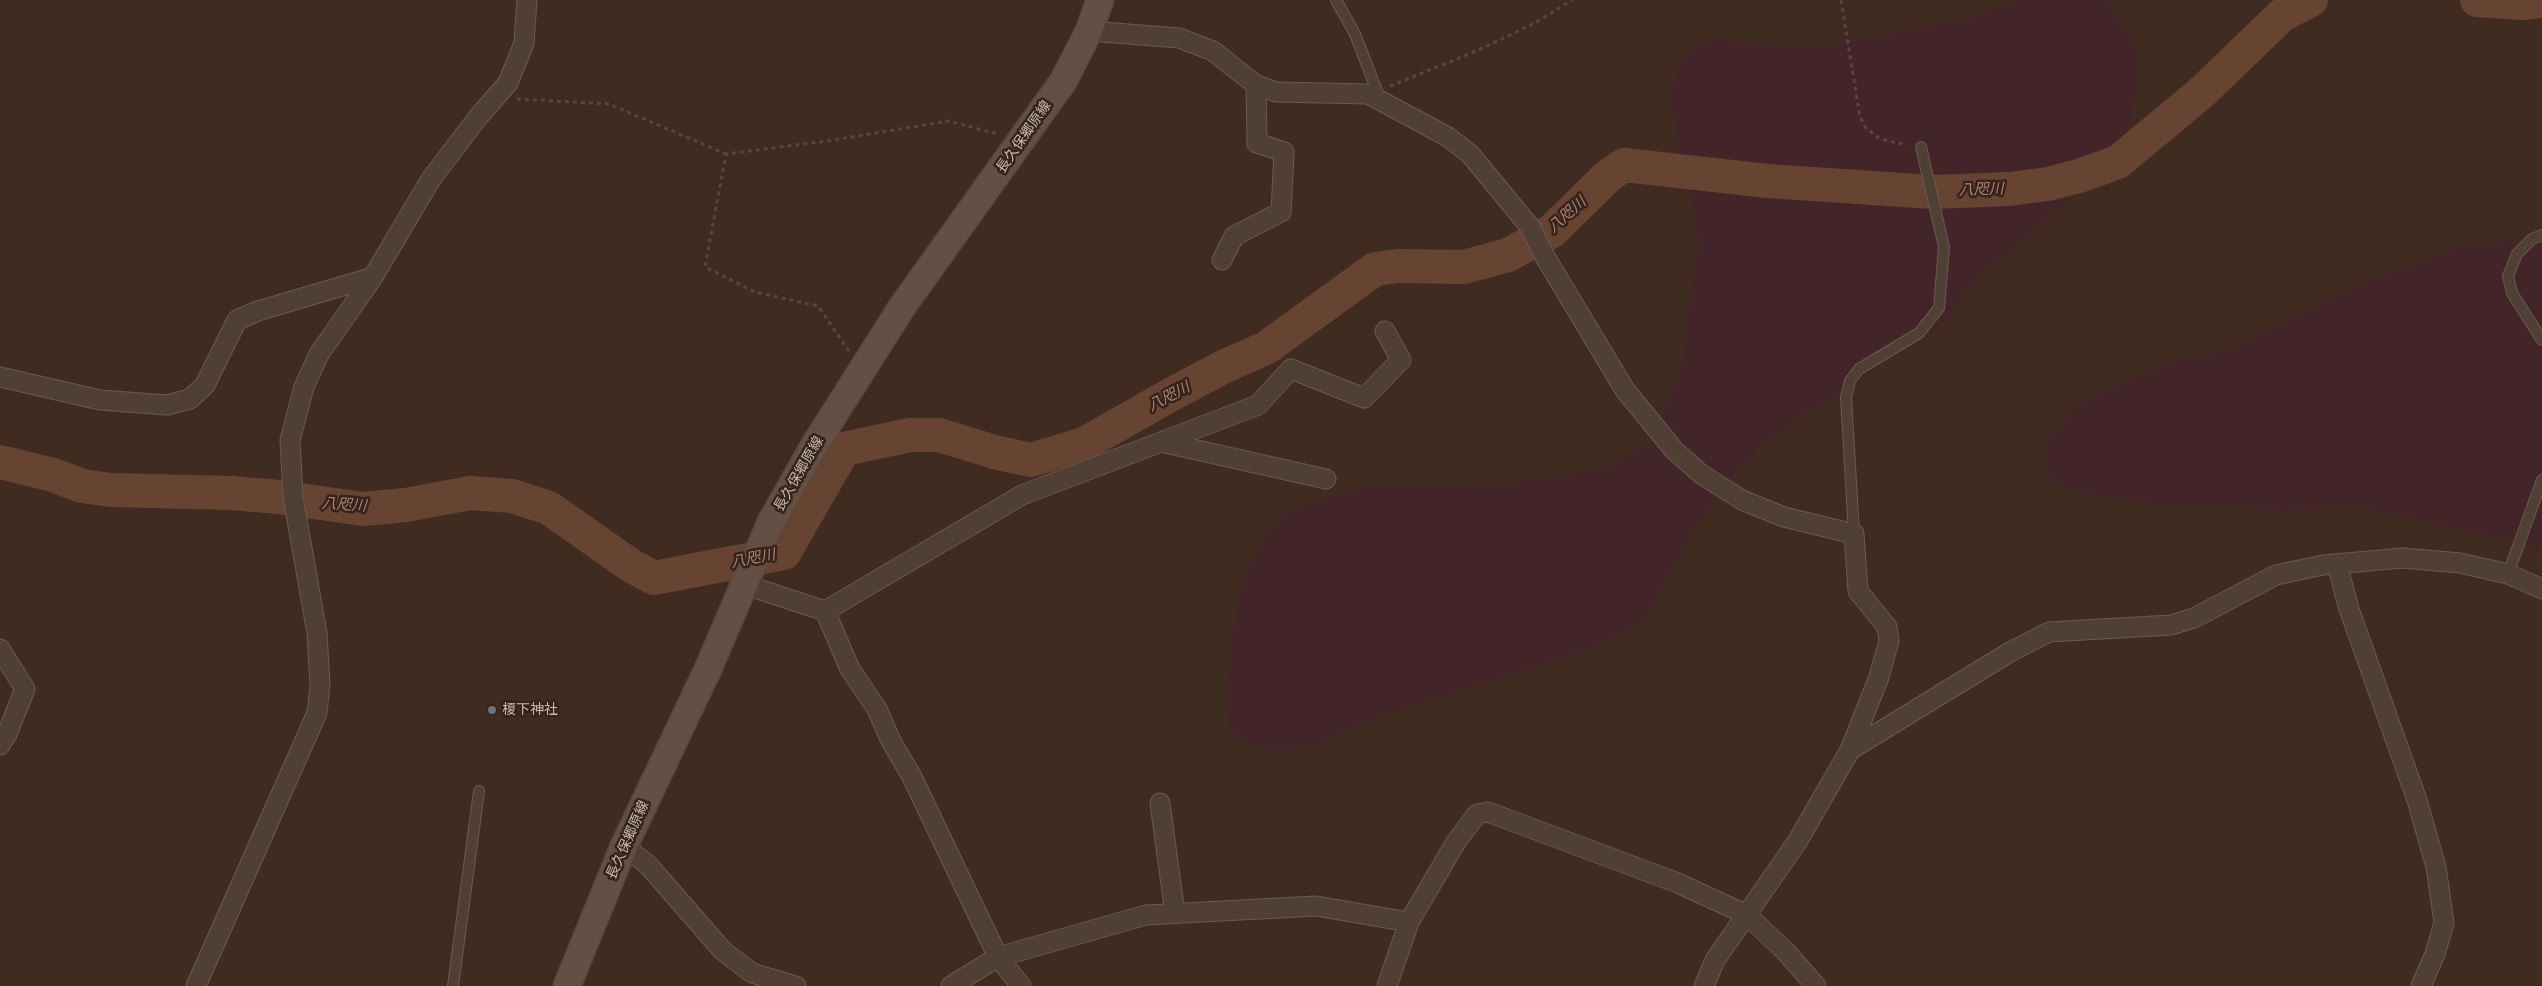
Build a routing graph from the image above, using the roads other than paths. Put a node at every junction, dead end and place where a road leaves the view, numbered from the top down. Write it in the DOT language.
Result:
graph roads {
  1 [pos="527,0"];
  2 [pos="1100,0"];
  3 [pos="1336,0"];
  4 [pos="1090,32"];
  5 [pos="1256,85"];
  6 [pos="1377,91"];
  7 [pos="1921,147"];
  8 [pos="2542,235"];
  9 [pos="1222,260"];
  10 [pos="373,277"];
  11 [pos="1385,331"];
  12 [pos="2542,340"];
  13 [pos="0,377"];
  14 [pos="1161,442"];
  15 [pos="1326,479"];
  16 [pos="2542,480"];
  17 [pos="1854,534"];
  18 [pos="2337,564"];
  19 [pos="2508,574"];
  20 [pos="743,584"];
  21 [pos="2542,589"];
  22 [pos="825,611"];
  23 [pos="0,649"];
  24 [pos="0,745"];
  25 [pos="1850,750"];
  26 [pos="479,792"];
  27 [pos="1160,803"];
  28 [pos="624,846"];
  29 [pos="1175,914"];
  30 [pos="1746,915"];
  31 [pos="1409,922"];
  32 [pos="998,957"];
  33 [pos="196,986"];
  34 [pos="453,986"];
  35 [pos="567,986"];
  36 [pos="796,986"];
  37 [pos="951,986"];
  38 [pos="1020,986"];
  39 [pos="1387,986"];
  40 [pos="1704,986"];
  41 [pos="1816,986"];
  42 [pos="2421,986"];
  1 -- 10 [label="street"];
  2 -- 4 [label="main road, 長久保郷原線"];
  3 -- 6 [label="lane"];
  4 -- 5 [label="street"];
  4 -- 20 [label="main road, 長久保郷原線"];
  5 -- 9 [label="street"];
  5 -- 17 [label="street"];
  7 -- 17 [label="lane"];
  8 -- 12 [label="lane"];
  10 -- 13 [label="street"];
  10 -- 33 [label="street"];
  11 -- 14 [label="street"];
  14 -- 15 [label="street"];
  14 -- 22 [label="street"];
  16 -- 19 [label="lane"];
  17 -- 25 [label="street"];
  18 -- 19 [label="street"];
  18 -- 25 [label="street"];
  18 -- 42 [label="street"];
  19 -- 21 [label="street"];
  20 -- 22 [label="street"];
  20 -- 28 [label="main road, 長久保郷原線"];
  22 -- 32 [label="street"];
  23 -- 24 [label="street"];
  25 -- 30 [label="street"];
  26 -- 34 [label="lane"];
  27 -- 29 [label="street"];
  28 -- 35 [label="main road, 長久保郷原線"];
  28 -- 36 [label="street"];
  29 -- 31 [label="street"];
  29 -- 32 [label="street"];
  30 -- 31 [label="street"];
  30 -- 40 [label="street"];
  30 -- 41 [label="street"];
  31 -- 39 [label="street"];
  32 -- 37 [label="street"];
  32 -- 38 [label="street"];
}
